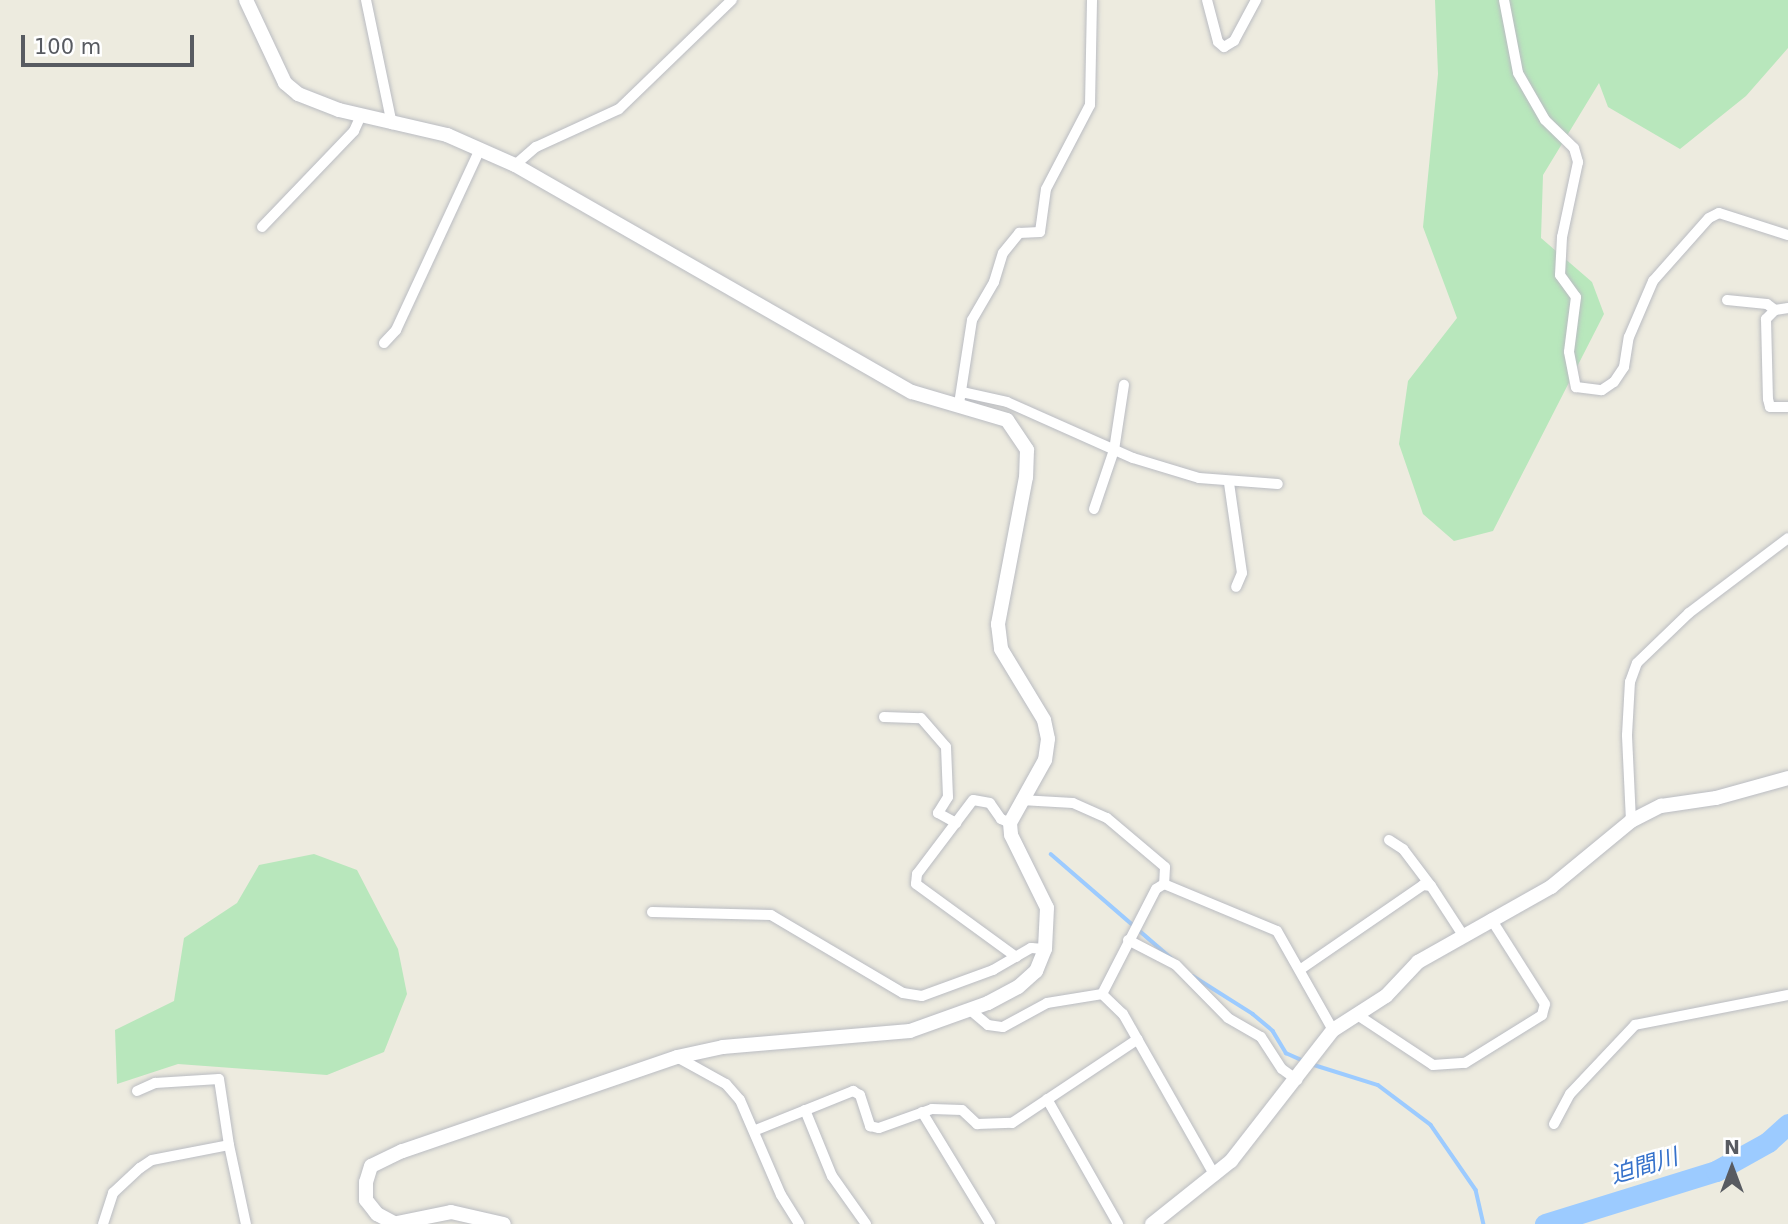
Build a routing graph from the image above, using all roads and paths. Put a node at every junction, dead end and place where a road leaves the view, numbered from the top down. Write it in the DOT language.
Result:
graph roads {
  1 [pos="246,0"];
  2 [pos="366,0"];
  3 [pos="732,0"];
  4 [pos="1092,0"];
  5 [pos="1207,0"];
  6 [pos="1256,0"];
  7 [pos="1504,0"];
  8 [pos="361,115"];
  9 [pos="392,124"];
  10 [pos="480,149"];
  11 [pos="515,165"];
  12 [pos="262,227"];
  13 [pos="1787,232"];
  14 [pos="1727,300"];
  15 [pos="1788,308"];
  16 [pos="1775,310"];
  17 [pos="384,343"];
  18 [pos="1124,385"];
  19 [pos="961,398"];
  20 [pos="1788,407"];
  21 [pos="1114,450"];
  22 [pos="1230,483"];
  23 [pos="1278,484"];
  24 [pos="1094,509"];
  25 [pos="1788,538"];
  26 [pos="1236,587"];
  27 [pos="884,717"];
  28 [pos="1788,778"];
  29 [pos="1021,800"];
  30 [pos="1630,821"];
  31 [pos="956,823"];
  32 [pos="1010,823"];
  33 [pos="1389,840"];
  34 [pos="1164,884"];
  35 [pos="1431,886"];
  36 [pos="652,912"];
  37 [pos="1491,919"];
  38 [pos="1463,935"];
  39 [pos="1128,940"];
  40 [pos="1045,949"];
  41 [pos="1016,957"];
  42 [pos="1301,969"];
  43 [pos="1102,994"];
  44 [pos="1788,995"];
  45 [pos="969,1009"];
  46 [pos="1356,1014"];
  47 [pos="1333,1030"];
  48 [pos="1138,1039"];
  49 [pos="677,1057"];
  50 [pos="1297,1080"];
  51 [pos="137,1091"];
  52 [pos="1047,1100"];
  53 [pos="805,1110"];
  54 [pos="922,1112"];
  55 [pos="1553,1124"];
  56 [pos="756,1130"];
  57 [pos="229,1145"];
  58 [pos="1215,1175"];
  59 [pos="103,1224"];
  60 [pos="247,1224"];
  61 [pos="393,1224"];
  62 [pos="505,1224"];
  63 [pos="799,1224"];
  64 [pos="866,1224"];
  65 [pos="990,1224"];
  66 [pos="1118,1224"];
  67 [pos="1152,1224"];
  1 -- 8 [label="street"];
  2 -- 9 [label="street"];
  3 -- 11 [label="street"];
  4 -- 19 [label="street"];
  5 -- 6 [label="street"];
  7 -- 13 [label="street"];
  8 -- 9 [label="street"];
  8 -- 12 [label="street"];
  9 -- 10 [label="street"];
  10 -- 11 [label="street"];
  10 -- 17 [label="street"];
  11 -- 19 [label="street"];
  14 -- 16 [label="street"];
  15 -- 16 [label="street"];
  16 -- 20 [label="street"];
  18 -- 21 [label="street"];
  19 -- 21 [label="street"];
  19 -- 29 [label="street"];
  21 -- 22 [label="street"];
  21 -- 24 [label="street"];
  22 -- 23 [label="street"];
  22 -- 26 [label="street"];
  25 -- 30 [label="street"];
  27 -- 31 [label="street"];
  28 -- 30 [label="street"];
  29 -- 32 [label="street"];
  29 -- 34 [label="street"];
  30 -- 37 [label="street"];
  31 -- 32 [label="street"];
  31 -- 41 [label="street"];
  32 -- 40 [label="street"];
  33 -- 35 [label="street"];
  34 -- 39 [label="street"];
  34 -- 42 [label="street"];
  35 -- 38 [label="street"];
  35 -- 42 [label="street"];
  36 -- 41 [label="street"];
  37 -- 38 [label="street"];
  37 -- 46 [label="street"];
  38 -- 46 [label="street"];
  39 -- 43 [label="street"];
  39 -- 50 [label="street"];
  40 -- 41 [label="street"];
  40 -- 45 [label="street"];
  42 -- 47 [label="street"];
  43 -- 45 [label="street"];
  43 -- 48 [label="street"];
  44 -- 55 [label="street"];
  45 -- 49 [label="street"];
  46 -- 47 [label="street"];
  47 -- 50 [label="street"];
  48 -- 52 [label="street"];
  48 -- 58 [label="street"];
  49 -- 56 [label="street"];
  49 -- 61 [label="street"];
  50 -- 58 [label="street"];
  51 -- 57 [label="street"];
  52 -- 54 [label="street"];
  52 -- 66 [label="street"];
  53 -- 54 [label="street"];
  53 -- 56 [label="street"];
  53 -- 64 [label="street"];
  54 -- 65 [label="street"];
  56 -- 63 [label="street"];
  57 -- 59 [label="street"];
  57 -- 60 [label="street"];
  58 -- 67 [label="street"];
  61 -- 62 [label="street"];
}
